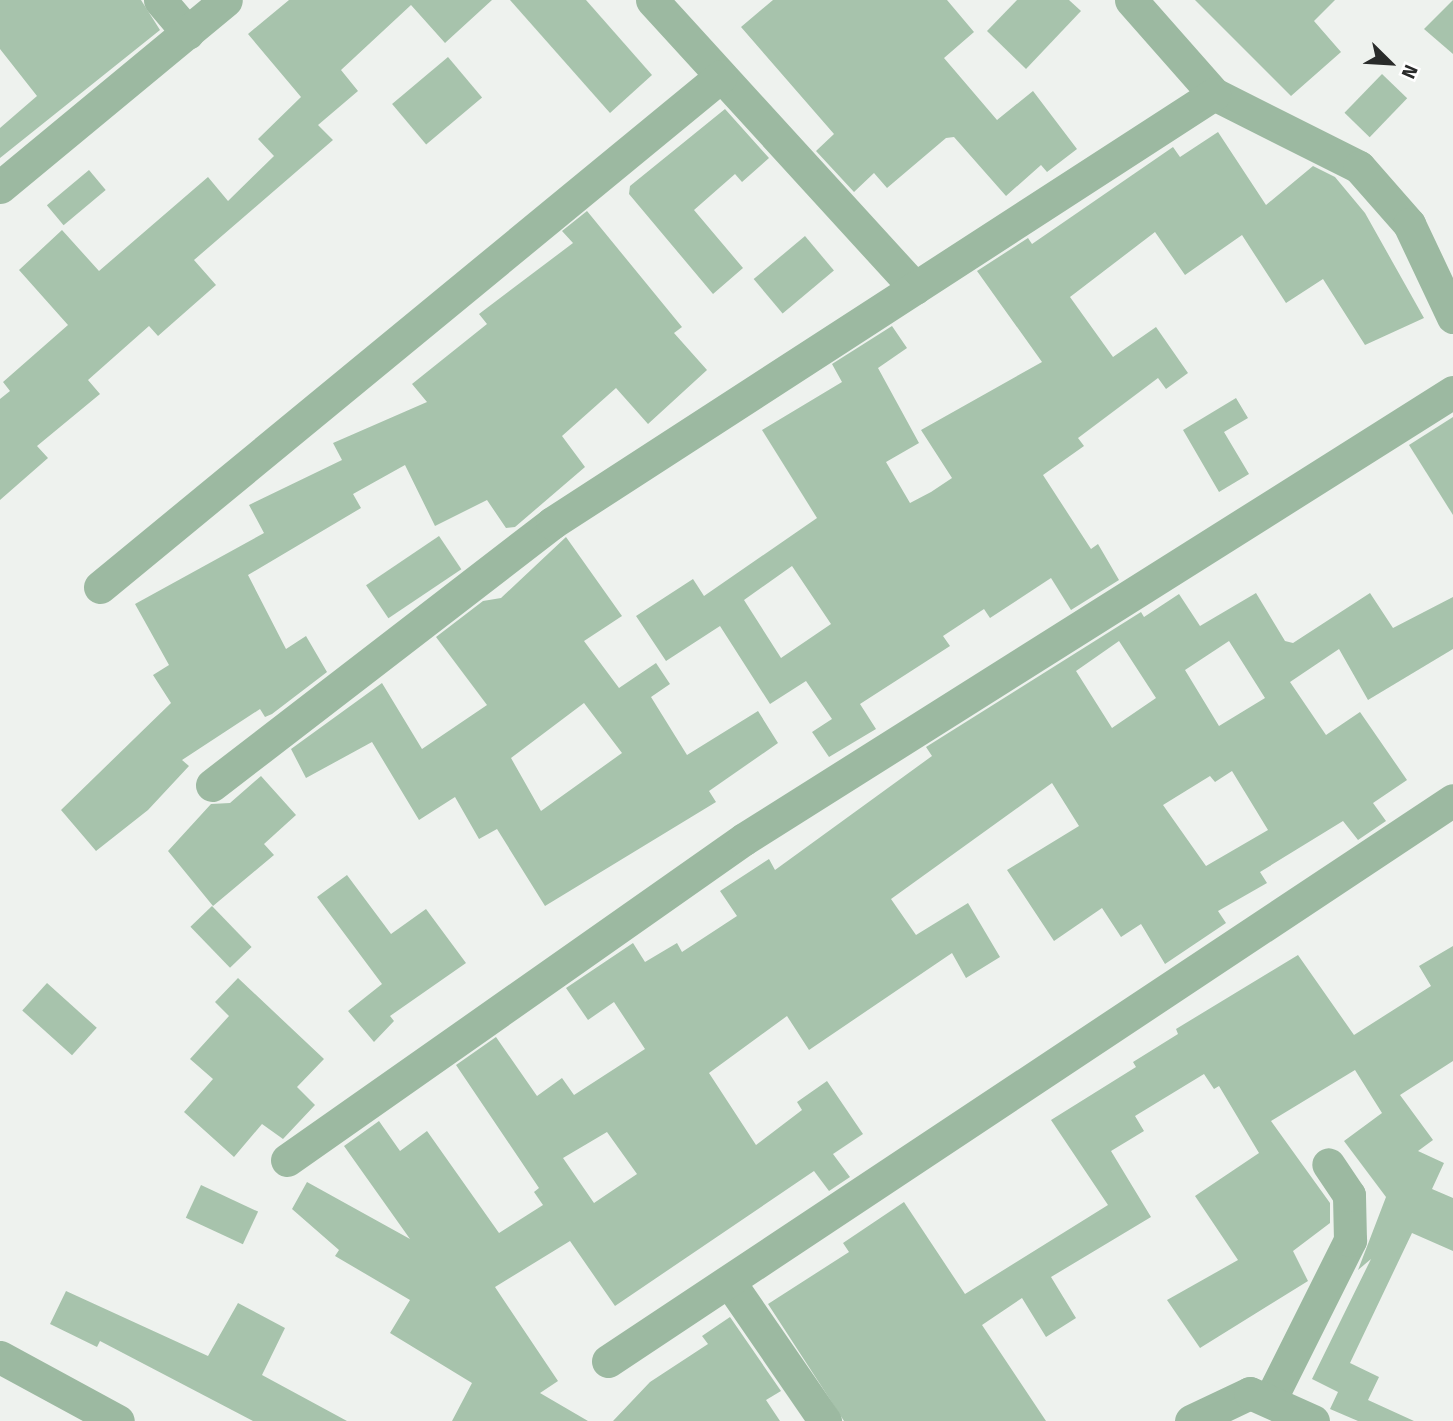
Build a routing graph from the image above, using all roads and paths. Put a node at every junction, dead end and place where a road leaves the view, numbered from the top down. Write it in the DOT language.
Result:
graph roads {
  1 [pos="160,0"];
  2 [pos="226,0"];
  3 [pos="652,0"];
  4 [pos="1131,0"];
  5 [pos="188,33"];
  6 [pos="720,76"];
  7 [pos="1214,94"];
  8 [pos="0,187"];
  9 [pos="915,288"];
  10 [pos="1453,317"];
  11 [pos="1453,392"];
  12 [pos="100,587"];
  13 [pos="212,785"];
  14 [pos="1453,800"];
  15 [pos="287,1160"];
  16 [pos="1328,1164"];
  17 [pos="730,1283"];
  18 [pos="0,1357"];
  19 [pos="608,1361"];
  20 [pos="1270,1400"];
  21 [pos="83,1413"];
  22 [pos="118,1421"];
  23 [pos="825,1421"];
  24 [pos="1191,1421"];
  25 [pos="1313,1421"];
  1 -- 5 [label="street"];
  2 -- 5 [label="street"];
  3 -- 6 [label="street"];
  4 -- 7 [label="street"];
  5 -- 8 [label="street"];
  6 -- 9 [label="street"];
  6 -- 12 [label="street"];
  7 -- 9 [label="street"];
  7 -- 10 [label="street"];
  9 -- 13 [label="street"];
  11 -- 15 [label="street"];
  14 -- 17 [label="street"];
  16 -- 20 [label="street"];
  17 -- 19 [label="street"];
  17 -- 23 [label="street"];
  18 -- 21 [label="street"];
  20 -- 24 [label="street"];
  20 -- 25 [label="street"];
  21 -- 22 [label="street"];
}
